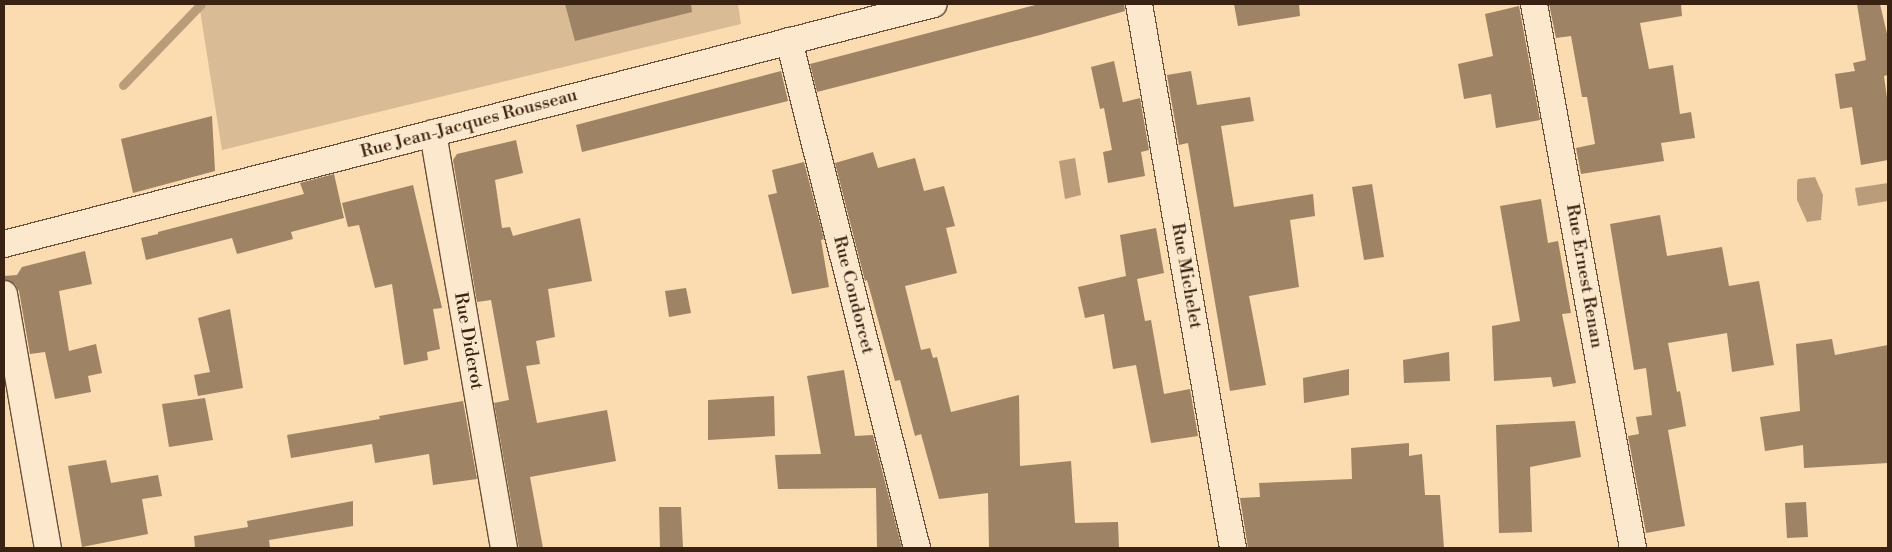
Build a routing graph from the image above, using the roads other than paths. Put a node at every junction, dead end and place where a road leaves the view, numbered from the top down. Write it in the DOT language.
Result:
graph roads {
  1 [pos="934,4"];
  2 [pos="1139,4"];
  3 [pos="1534,4"];
  4 [pos="789,41"];
  5 [pos="433,133"];
  6 [pos="4,244"];
  7 [pos="4,294"];
  8 [pos="48,548"];
  9 [pos="504,548"];
  10 [pos="917,548"];
  11 [pos="1233,548"];
  12 [pos="1633,548"];
  1 -- 4 [label="street, Rue Jean-Jacques Rousseau"];
  2 -- 11 [label="street, Rue Michelet"];
  3 -- 12 [label="street, Rue Ernest Renan"];
  4 -- 5 [label="street, Rue Jean-Jacques Rousseau"];
  4 -- 10 [label="street, Rue Condorcet"];
  5 -- 6 [label="street, Rue Jean-Jacques Rousseau"];
  5 -- 9 [label="street, Rue Diderot"];
  7 -- 8 [label="street"];
}
